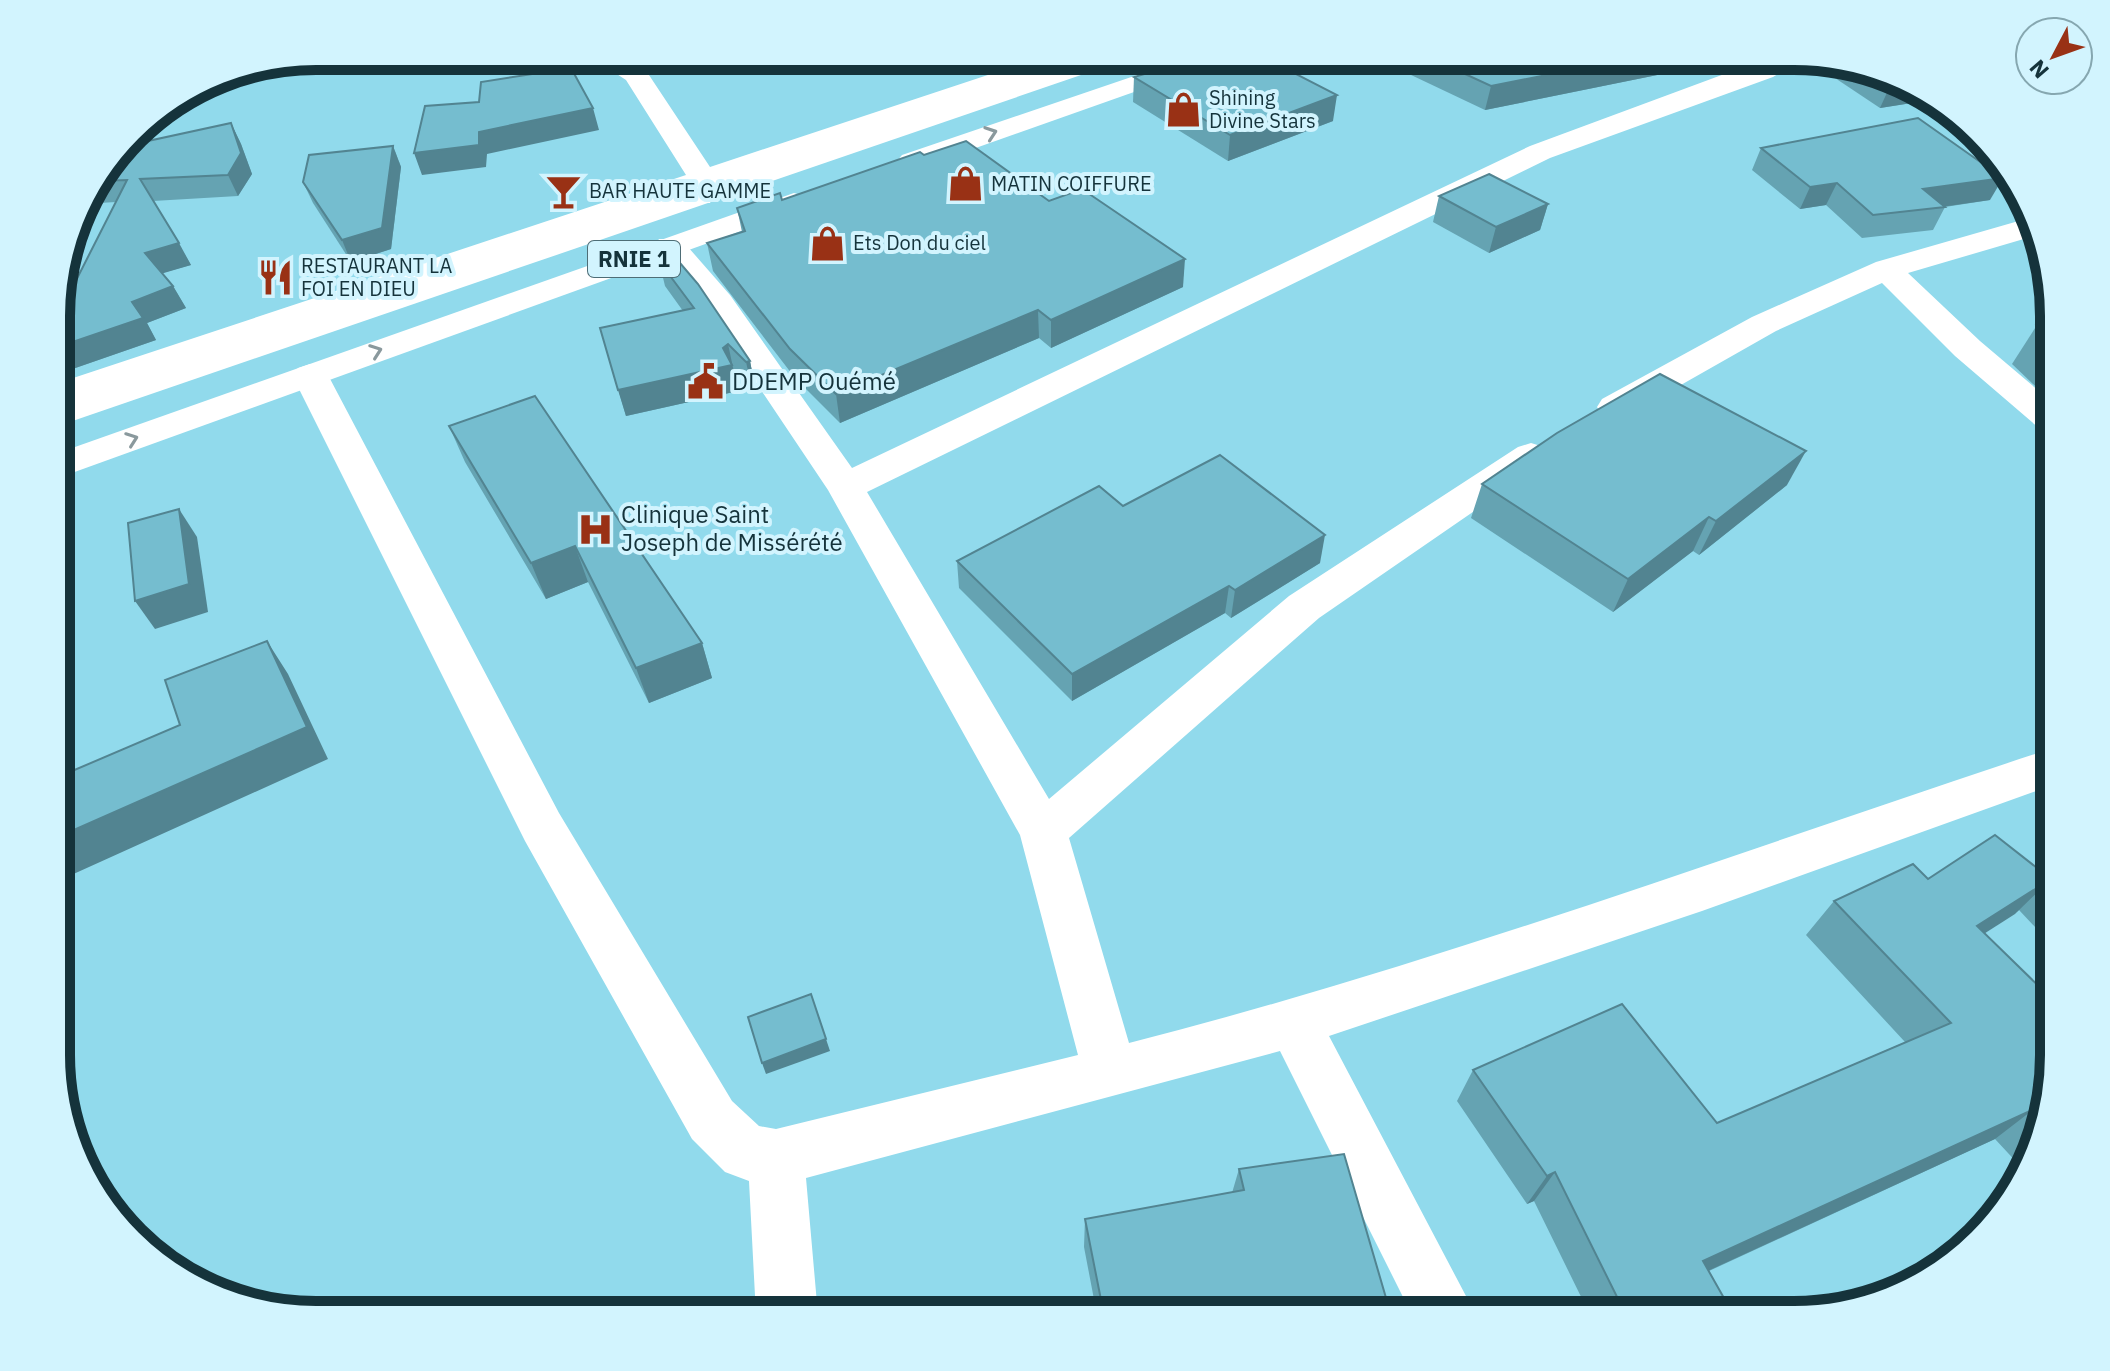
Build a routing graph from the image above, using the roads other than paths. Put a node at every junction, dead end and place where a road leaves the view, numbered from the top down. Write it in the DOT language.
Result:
graph roads {
  1 [pos="1065,70"];
  2 [pos="1170,70"];
  3 [pos="1766,70"];
  4 [pos="631,71"];
  5 [pos="1030,71"];
  6 [pos="880,172"];
  7 [pos="701,188"];
  8 [pos="820,193"];
  9 [pos="2024,229"];
  10 [pos="670,246"];
  11 [pos="1887,269"];
  12 [pos="310,375"];
  13 [pos="70,391"];
  14 [pos="2039,409"];
  15 [pos="70,411"];
  16 [pos="70,462"];
  17 [pos="845,487"];
  18 [pos="2039,771"];
  19 [pos="1043,832"];
  20 [pos="1293,1021"];
  21 [pos="1110,1073"];
  22 [pos="776,1157"];
  23 [pos="1437,1300"];
  24 [pos="786,1301"];
  1 -- 7 [label="main road, RNIE 1"];
  6 -- 2 [label="main road, one-way"];
  3 -- 17 [label="main road"];
  4 -- 7 [label="main road"];
  5 -- 7 [label="main road"];
  7 -- 13 [label="main road"];
  7 -- 15 [label="main road, RNIE 1"];
  8 -- 10 [label="main road, RNIE 1"];
  9 -- 11 [label="main road"];
  12 -- 10 [label="main road, RNIE 1, one-way"];
  10 -- 17 [label="main road"];
  11 -- 14 [label="main road"];
  11 -- 19 [label="main road"];
  16 -- 12 [label="main road, RNIE 1, one-way"];
  12 -- 22 [label="main road"];
  17 -- 19 [label="main road"];
  18 -- 20 [label="main road"];
  19 -- 21 [label="main road"];
  20 -- 21 [label="main road"];
  20 -- 23 [label="main road"];
  21 -- 22 [label="main road"];
  22 -- 24 [label="main road"];
}
